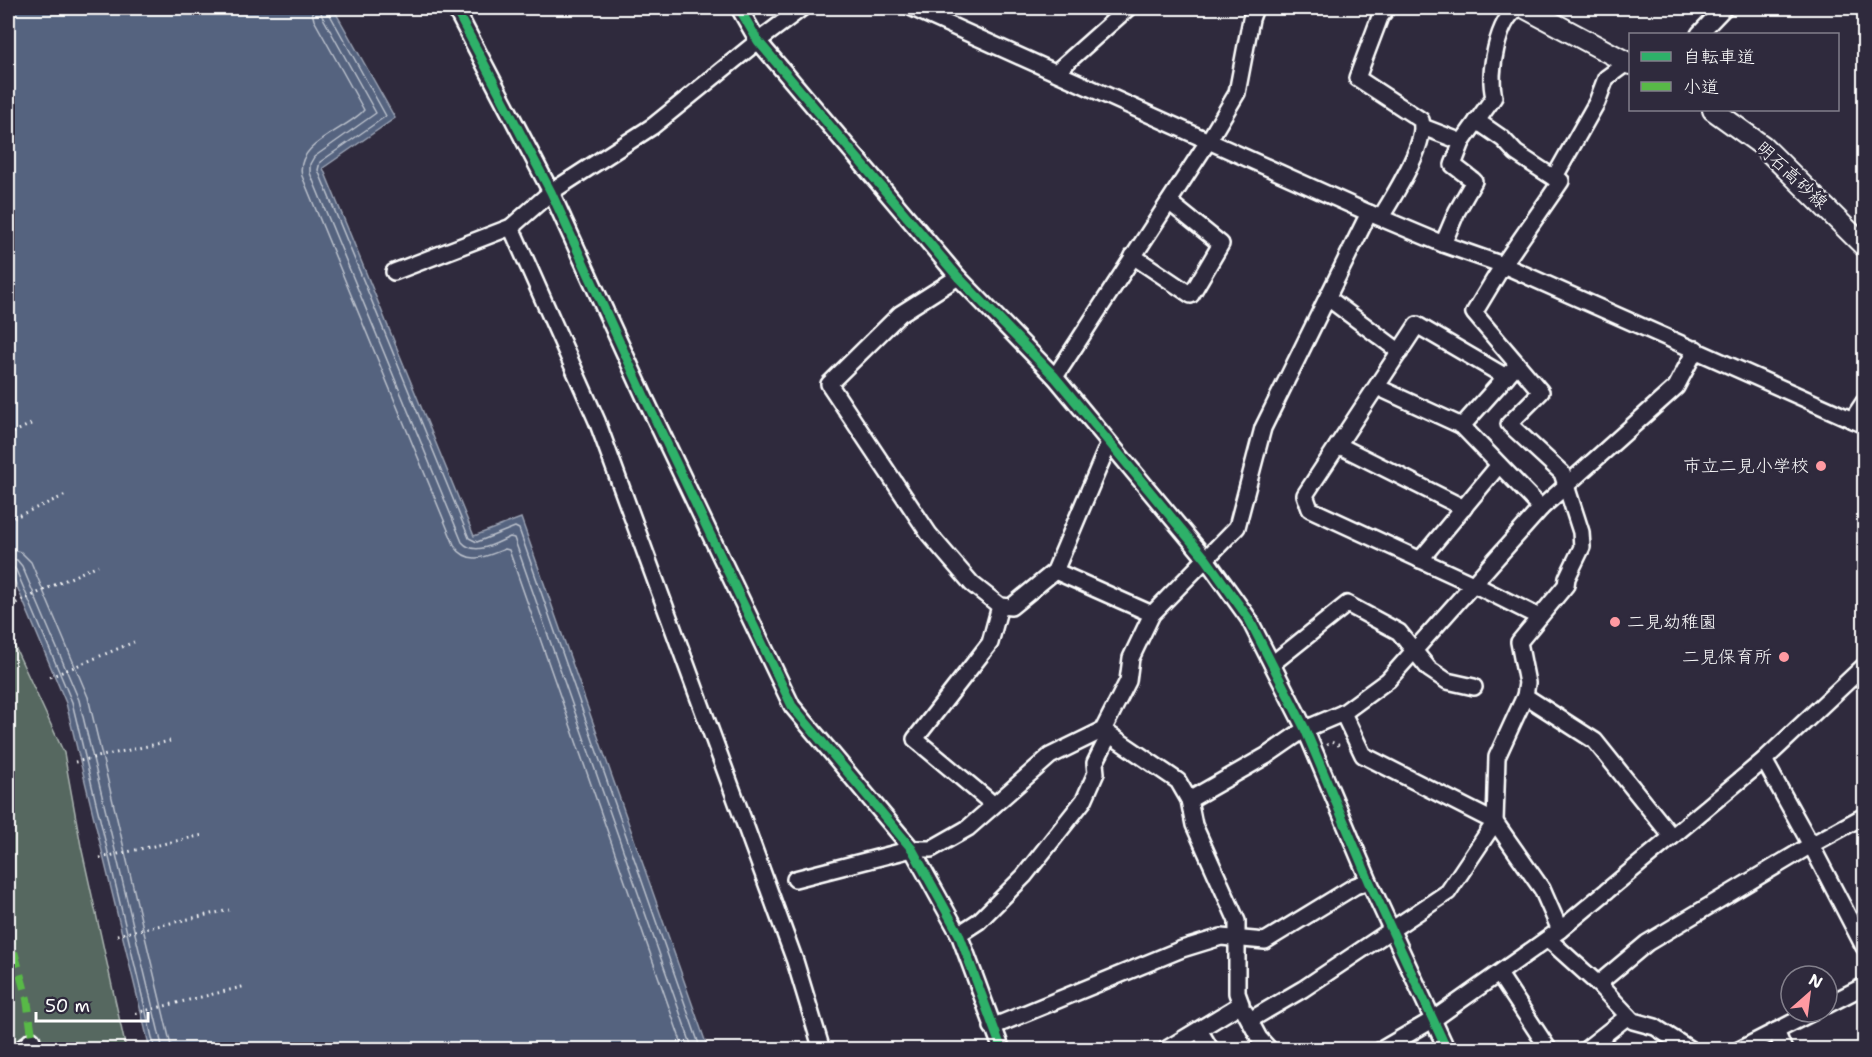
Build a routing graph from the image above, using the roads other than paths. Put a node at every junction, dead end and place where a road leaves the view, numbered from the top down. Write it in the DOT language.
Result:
graph roads {
  1 [pos="455,8"];
  2 [pos="739,8"];
  3 [pos="802,8"];
  4 [pos="912,8"];
  5 [pos="1128,8"];
  6 [pos="1256,8"];
  7 [pos="1387,8"];
  8 [pos="1518,8"];
  9 [pos="1526,8"];
  10 [pos="1724,8"];
  11 [pos="1700,33"];
  12 [pos="758,40"];
  13 [pos="1629,63"];
  14 [pos="1056,72"];
  15 [pos="1714,111"];
  16 [pos="1477,121"];
  17 [pos="1423,127"];
  18 [pos="1209,140"];
  19 [pos="1462,142"];
  20 [pos="1554,178"];
  21 [pos="551,192"];
  22 [pos="1169,202"];
  23 [pos="1375,215"];
  24 [pos="511,227"];
  25 [pos="1443,244"];
  26 [pos="1864,246"];
  27 [pos="1133,256"];
  28 [pos="1503,265"];
  29 [pos="394,272"];
  30 [pos="958,277"];
  31 [pos="1328,298"];
  32 [pos="1696,349"];
  33 [pos="1400,352"];
  34 [pos="1517,364"];
  35 [pos="1055,376"];
  36 [pos="1506,377"];
  37 [pos="1377,387"];
  38 [pos="1864,402"];
  39 [pos="1858,423"];
  40 [pos="1462,426"];
  41 [pos="1109,443"];
  42 [pos="1338,445"];
  43 [pos="1499,465"];
  44 [pos="1565,486"];
  45 [pos="1464,508"];
  46 [pos="1541,508"];
  47 [pos="1206,559"];
  48 [pos="1420,560"];
  49 [pos="1055,571"];
  50 [pos="1475,585"];
  51 [pos="1000,606"];
  52 [pos="1152,614"];
  53 [pos="1539,617"];
  54 [pos="1415,651"];
  55 [pos="1272,664"];
  56 [pos="1864,666"];
  57 [pos="1474,687"];
  58 [pos="1526,696"];
  59 [pos="1343,713"];
  60 [pos="1305,729"];
  61 [pos="1106,732"];
  62 [pos="1764,760"];
  63 [pos="1189,800"];
  64 [pos="994,805"];
  65 [pos="1864,816"];
  66 [pos="1495,822"];
  67 [pos="1672,837"];
  68 [pos="1811,845"];
  69 [pos="912,849"];
  70 [pos="795,879"];
  71 [pos="1369,881"];
  72 [pos="1392,930"];
  73 [pos="959,934"];
  74 [pos="1554,934"];
  75 [pos="1238,939"];
  76 [pos="1864,947"];
  77 [pos="1499,974"];
  78 [pos="1598,984"];
  79 [pos="1864,986"];
  80 [pos="1839,999"];
  81 [pos="1241,1004"];
  82 [pos="1628,1016"];
  83 [pos="1434,1019"];
  84 [pos="1250,1020"];
  85 [pos="1790,1024"];
  86 [pos="992,1027"];
  87 [pos="1199,1030"];
  88 [pos="1776,1031"];
  89 [pos="822,1050"];
  90 [pos="1002,1050"];
  91 [pos="1165,1050"];
  92 [pos="1211,1050"];
  93 [pos="1270,1050"];
  94 [pos="1381,1050"];
  95 [pos="1447,1050"];
  96 [pos="1549,1050"];
  97 [pos="1585,1050"];
  98 [pos="1691,1050"];
  99 [pos="1738,1050"];
  100 [pos="1784,1050"];
  1 -- 21 [label="street"];
  2 -- 12 [label="street"];
  3 -- 12 [label="street"];
  4 -- 14 [label="street"];
  5 -- 14 [label="street"];
  6 -- 18 [label="street"];
  7 -- 17 [label="street"];
  8 -- 16 [label="street"];
  9 -- 13 [label="main road"];
  10 -- 11 [label="street"];
  12 -- 21 [label="street"];
  12 -- 30 [label="street"];
  13 -- 20 [label="street"];
  14 -- 18 [label="street"];
  15 -- 26 [label="main road, 明石高砂線"];
  16 -- 19 [label="street"];
  16 -- 20 [label="street"];
  17 -- 19 [label="street"];
  17 -- 23 [label="street"];
  18 -- 22 [label="street"];
  18 -- 23 [label="street"];
  19 -- 25 [label="street"];
  20 -- 28 [label="street"];
  21 -- 24 [label="street"];
  21 -- 69 [label="street"];
  22 -- 27 [label="street"];
  22 -- 27 [label="street"];
  23 -- 25 [label="street"];
  23 -- 31 [label="street"];
  24 -- 29 [label="street"];
  24 -- 89 [label="street"];
  25 -- 28 [label="street"];
  27 -- 35 [label="street"];
  28 -- 32 [label="street"];
  28 -- 34 [label="street"];
  30 -- 35 [label="street"];
  30 -- 51 [label="street"];
  31 -- 33 [label="street"];
  31 -- 47 [label="street"];
  32 -- 39 [label="street"];
  32 -- 44 [label="street"];
  33 -- 36 [label="street"];
  33 -- 37 [label="street"];
  34 -- 36 [label="street"];
  34 -- 44 [label="street"];
  35 -- 41 [label="street"];
  36 -- 40 [label="street"];
  37 -- 40 [label="street"];
  37 -- 42 [label="street"];
  38 -- 39 [label="street"];
  40 -- 43 [label="street"];
  41 -- 47 [label="street"];
  41 -- 49 [label="street"];
  42 -- 45 [label="street"];
  42 -- 48 [label="street"];
  43 -- 45 [label="street"];
  43 -- 46 [label="street"];
  44 -- 46 [label="street"];
  44 -- 53 [label="street"];
  45 -- 48 [label="street"];
  46 -- 50 [label="street"];
  47 -- 52 [label="street"];
  47 -- 55 [label="street"];
  48 -- 50 [label="street"];
  49 -- 51 [label="street"];
  49 -- 52 [label="street"];
  50 -- 53 [label="street"];
  50 -- 54 [label="street"];
  51 -- 64 [label="street"];
  52 -- 61 [label="street"];
  53 -- 58 [label="street"];
  54 -- 55 [label="street"];
  54 -- 57 [label="street"];
  54 -- 59 [label="street"];
  55 -- 60 [label="street"];
  56 -- 62 [label="street"];
  58 -- 66 [label="street"];
  58 -- 67 [label="street"];
  59 -- 60 [label="street"];
  59 -- 66 [label="street"];
  60 -- 63 [label="street"];
  60 -- 71 [label="street"];
  61 -- 63 [label="street"];
  61 -- 64 [label="street"];
  61 -- 73 [label="street"];
  62 -- 67 [label="street"];
  62 -- 68 [label="street"];
  63 -- 75 [label="street"];
  64 -- 69 [label="street"];
  65 -- 68 [label="street"];
  66 -- 72 [label="street"];
  66 -- 74 [label="street"];
  67 -- 74 [label="street"];
  68 -- 76 [label="street"];
  68 -- 78 [label="street"];
  69 -- 70 [label="street"];
  69 -- 73 [label="street"];
  71 -- 72 [label="street"];
  71 -- 75 [label="street"];
  72 -- 83 [label="street"];
  72 -- 84 [label="street"];
  73 -- 86 [label="street"];
  74 -- 77 [label="street"];
  74 -- 78 [label="street"];
  75 -- 81 [label="street"];
  75 -- 86 [label="street"];
  77 -- 83 [label="street"];
  77 -- 96 [label="street"];
  78 -- 82 [label="street"];
  79 -- 80 [label="street"];
  81 -- 84 [label="street"];
  81 -- 87 [label="street"];
  82 -- 97 [label="street"];
  82 -- 98 [label="street"];
  83 -- 94 [label="street"];
  83 -- 95 [label="street"];
  84 -- 93 [label="street"];
  85 -- 88 [label="street"];
  86 -- 90 [label="street"];
  87 -- 91 [label="street"];
  87 -- 92 [label="street"];
  88 -- 99 [label="street"];
  88 -- 100 [label="street"];
}
